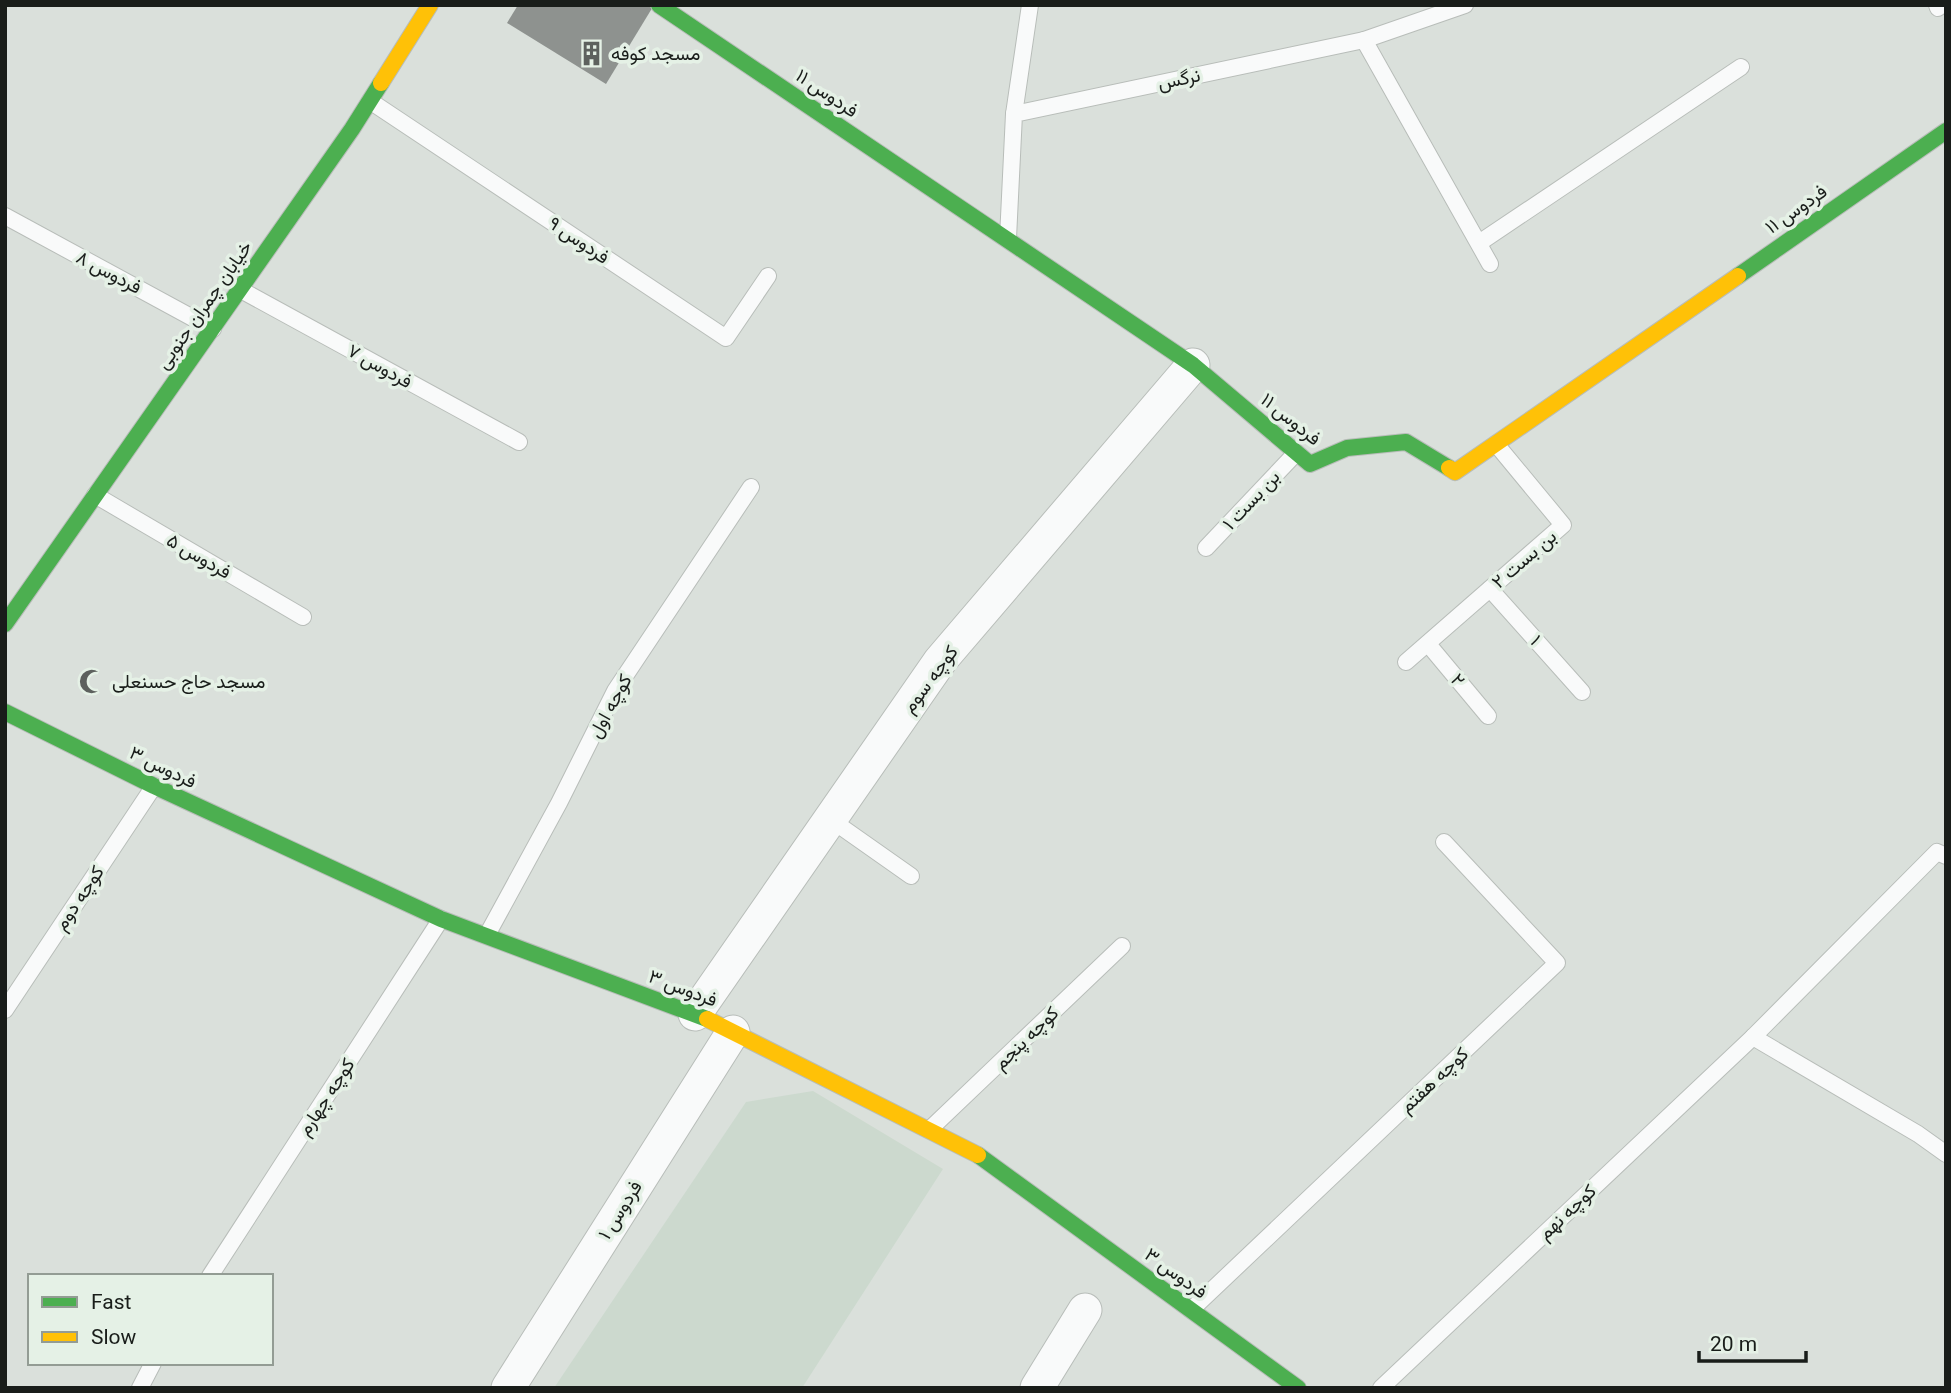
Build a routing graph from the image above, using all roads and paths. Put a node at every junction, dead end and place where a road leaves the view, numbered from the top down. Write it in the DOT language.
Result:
graph roads {
  1 [pos="430,5"];
  2 [pos="659,5"];
  3 [pos="1030,5"];
  4 [pos="1465,5"];
  5 [pos="1364,40"];
  6 [pos="1741,67"];
  7 [pos="370,101"];
  8 [pos="1014,114"];
  9 [pos="1946,131"];
  10 [pos="5,216"];
  11 [pos="1008,241"];
  12 [pos="1479,243"];
  13 [pos="1490,264"];
  14 [pos="768,276"];
  15 [pos="241,290"];
  16 [pos="213,329"];
  17 [pos="1193,365"];
  18 [pos="519,442"];
  19 [pos="1496,444"];
  20 [pos="1296,453"];
  21 [pos="751,486"];
  22 [pos="95,495"];
  23 [pos="1206,548"];
  24 [pos="1490,589"];
  25 [pos="303,617"];
  26 [pos="5,624"];
  27 [pos="1428,644"];
  28 [pos="1406,662"];
  29 [pos="1581,692"];
  30 [pos="5,712"];
  31 [pos="1488,716"];
  32 [pos="154,786"];
  33 [pos="830,819"];
  34 [pos="1444,842"];
  35 [pos="1946,856"];
  36 [pos="911,876"];
  37 [pos="441,919"];
  38 [pos="487,935"];
  39 [pos="1122,946"];
  40 [pos="5,1010"];
  41 [pos="695,1014"];
  42 [pos="733,1032"];
  43 [pos="1753,1037"];
  44 [pos="929,1130"];
  45 [pos="1946,1154"];
  46 [pos="211,1274"];
  47 [pos="1085,1310"];
  48 [pos="1191,1310"];
  49 [pos="152,1365"];
  50 [pos="140,1388"];
  51 [pos="508,1388"];
  52 [pos="1037,1388"];
  53 [pos="1298,1388"];
  54 [pos="1381,1388"];
  1 -- 7 [label="street, خیابان چمران جنوبی"];
  2 -- 11 [label="street, فردوس ۱۱"];
  3 -- 8 [label="lane"];
  4 -- 5 [label="lane, نرگس"];
  5 -- 8 [label="lane, نرگس"];
  5 -- 12 [label="lane"];
  6 -- 12 [label="lane"];
  7 -- 14 [label="lane, فردوس ۹"];
  7 -- 15 [label="street, خیابان چمران جنوبی"];
  8 -- 11 [label="lane"];
  9 -- 19 [label="street, فردوس ۱۱"];
  10 -- 16 [label="lane, فردوس ۸"];
  11 -- 17 [label="street, فردوس ۱۱"];
  12 -- 13 [label="lane"];
  15 -- 16 [label="street, خیابان چمران جنوبی"];
  15 -- 18 [label="lane, فردوس ۷"];
  16 -- 22 [label="street, خیابان چمران جنوبی"];
  17 -- 20 [label="street, فردوس ۱۱"];
  17 -- 33 [label="street, کوچه سوم"];
  19 -- 20 [label="street, فردوس ۱۱"];
  19 -- 24 [label="lane, بن بست ۲"];
  20 -- 23 [label="lane, بن بست ۱"];
  21 -- 38 [label="lane, کوچه اول"];
  22 -- 25 [label="lane, فردوس ۵"];
  22 -- 26 [label="street, خیابان چمران جنوبی"];
  24 -- 27 [label="lane, بن بست ۲"];
  24 -- 29 [label="lane, ۱"];
  27 -- 28 [label="lane, بن بست ۲"];
  27 -- 31 [label="lane, ۲"];
  30 -- 32 [label="street, فردوس ۳"];
  32 -- 37 [label="street, فردوس ۳"];
  32 -- 40 [label="lane, کوچه دوم"];
  33 -- 36 [label="lane"];
  33 -- 41 [label="street, کوچه سوم"];
  34 -- 48 [label="lane, کوچه هفتم"];
  35 -- 43 [label="lane, کوچه نهم"];
  37 -- 38 [label="street, فردوس ۳"];
  37 -- 46 [label="lane, کوچه چهارم"];
  38 -- 41 [label="street, فردوس ۳"];
  39 -- 44 [label="lane, کوچه پنجم"];
  41 -- 42 [label="street, فردوس ۳"];
  42 -- 44 [label="street, فردوس ۳"];
  42 -- 51 [label="street, فردوس ۱"];
  43 -- 45 [label="lane"];
  43 -- 54 [label="lane, کوچه نهم"];
  44 -- 48 [label="street, فردوس ۳"];
  47 -- 52 [label="street"];
  48 -- 53 [label="street, فردوس ۳"];
  49 -- 50 [label="lane"];
}
